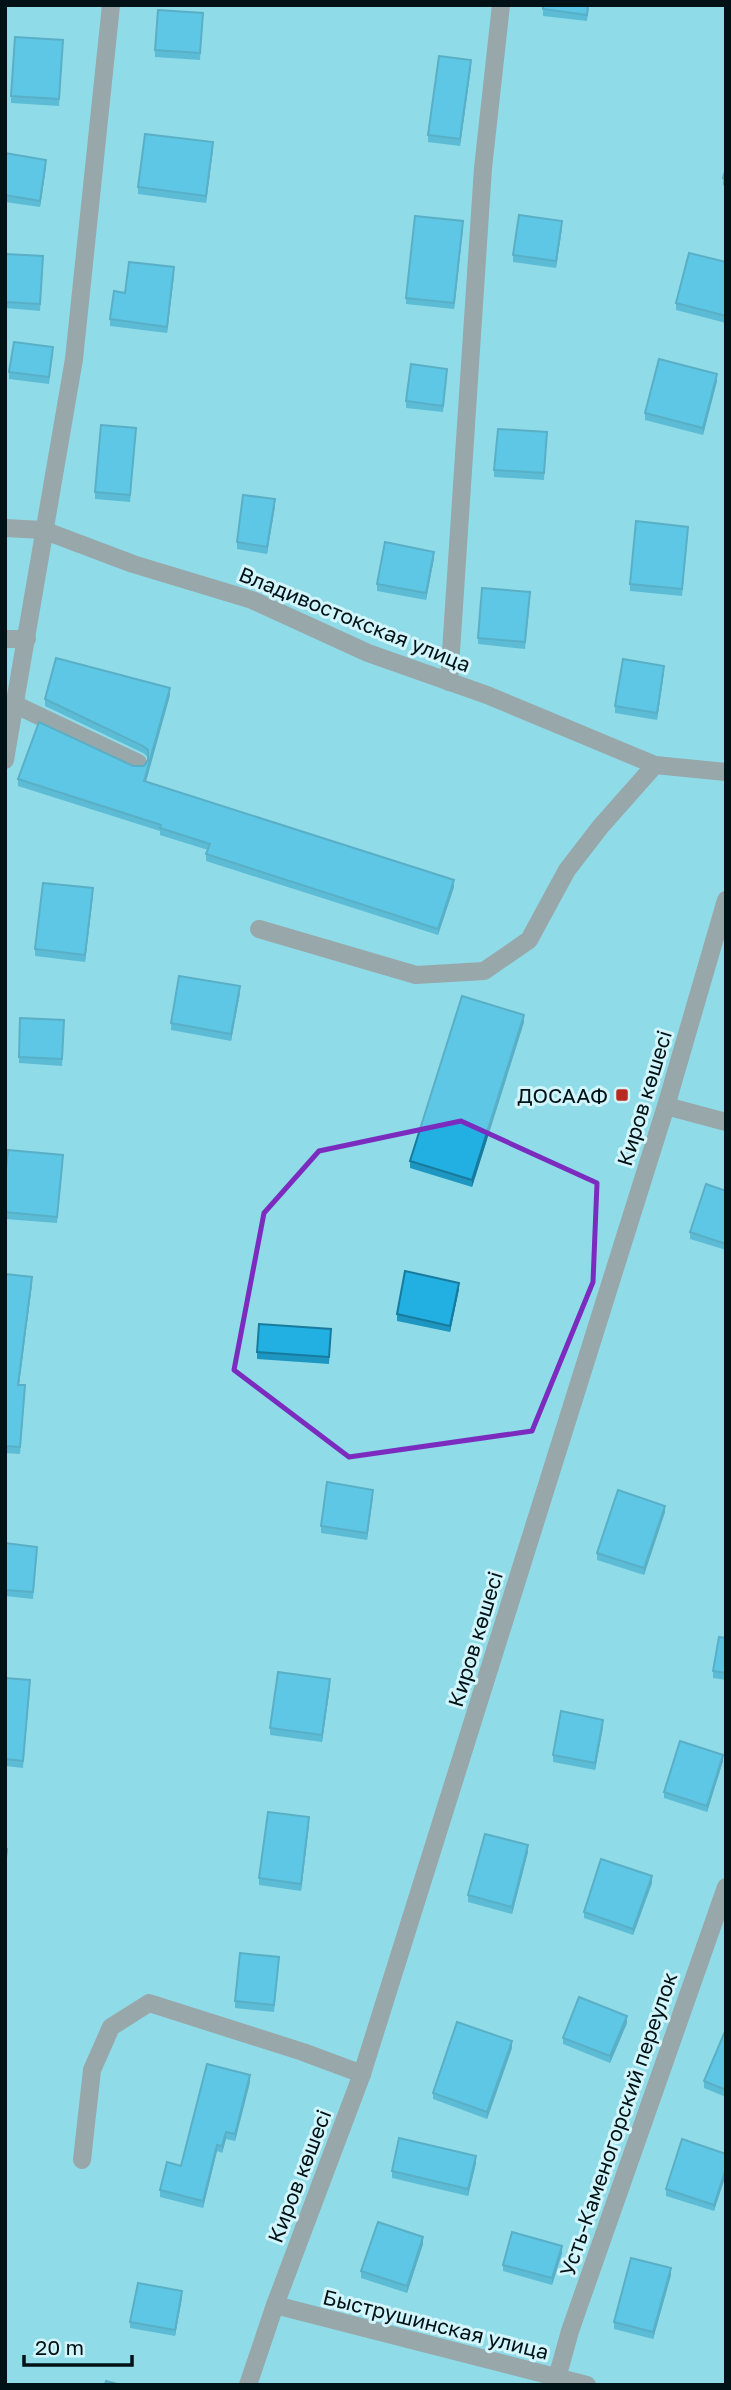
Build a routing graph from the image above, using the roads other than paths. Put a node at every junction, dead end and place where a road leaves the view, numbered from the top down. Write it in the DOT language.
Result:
graph roads {
  1 [pos="111,5"];
  2 [pos="501,5"];
  3 [pos="5,528"];
  4 [pos="43,530"];
  5 [pos="5,639"];
  6 [pos="27,639"];
  7 [pos="449,682"];
  8 [pos="16,705"];
  9 [pos="5,760"];
  10 [pos="138,763"];
  11 [pos="655,765"];
  12 [pos="726,772"];
  13 [pos="726,900"];
  14 [pos="259,929"];
  15 [pos="666,1107"];
  16 [pos="726,1122"];
  17 [pos="726,1886"];
  18 [pos="362,2074"];
  19 [pos="82,2160"];
  20 [pos="275,2305"];
  21 [pos="557,2378"];
  22 [pos="248,2385"];
  23 [pos="587,2385"];
  1 -- 4 [label="street"];
  2 -- 7 [label="street"];
  3 -- 4 [label="street, Владивостокская улица"];
  4 -- 6 [label="street"];
  4 -- 7 [label="street, Владивостокская улица"];
  5 -- 6 [label="street"];
  6 -- 8 [label="street"];
  7 -- 11 [label="street, Владивостокская улица"];
  8 -- 9 [label="street"];
  8 -- 10 [label="street"];
  11 -- 12 [label="street, Владивостокская улица"];
  11 -- 14 [label="street"];
  13 -- 15 [label="street, Киров көшесі"];
  15 -- 16 [label="street"];
  15 -- 18 [label="street, Киров көшесі"];
  17 -- 21 [label="street, Усть-Каменогорский переулок"];
  18 -- 19 [label="street"];
  18 -- 20 [label="street, Киров көшесі"];
  20 -- 21 [label="street, Быструшинская улица"];
  20 -- 22 [label="street, Киров көшесі"];
  21 -- 23 [label="street, Быструшинская улица"];
}
